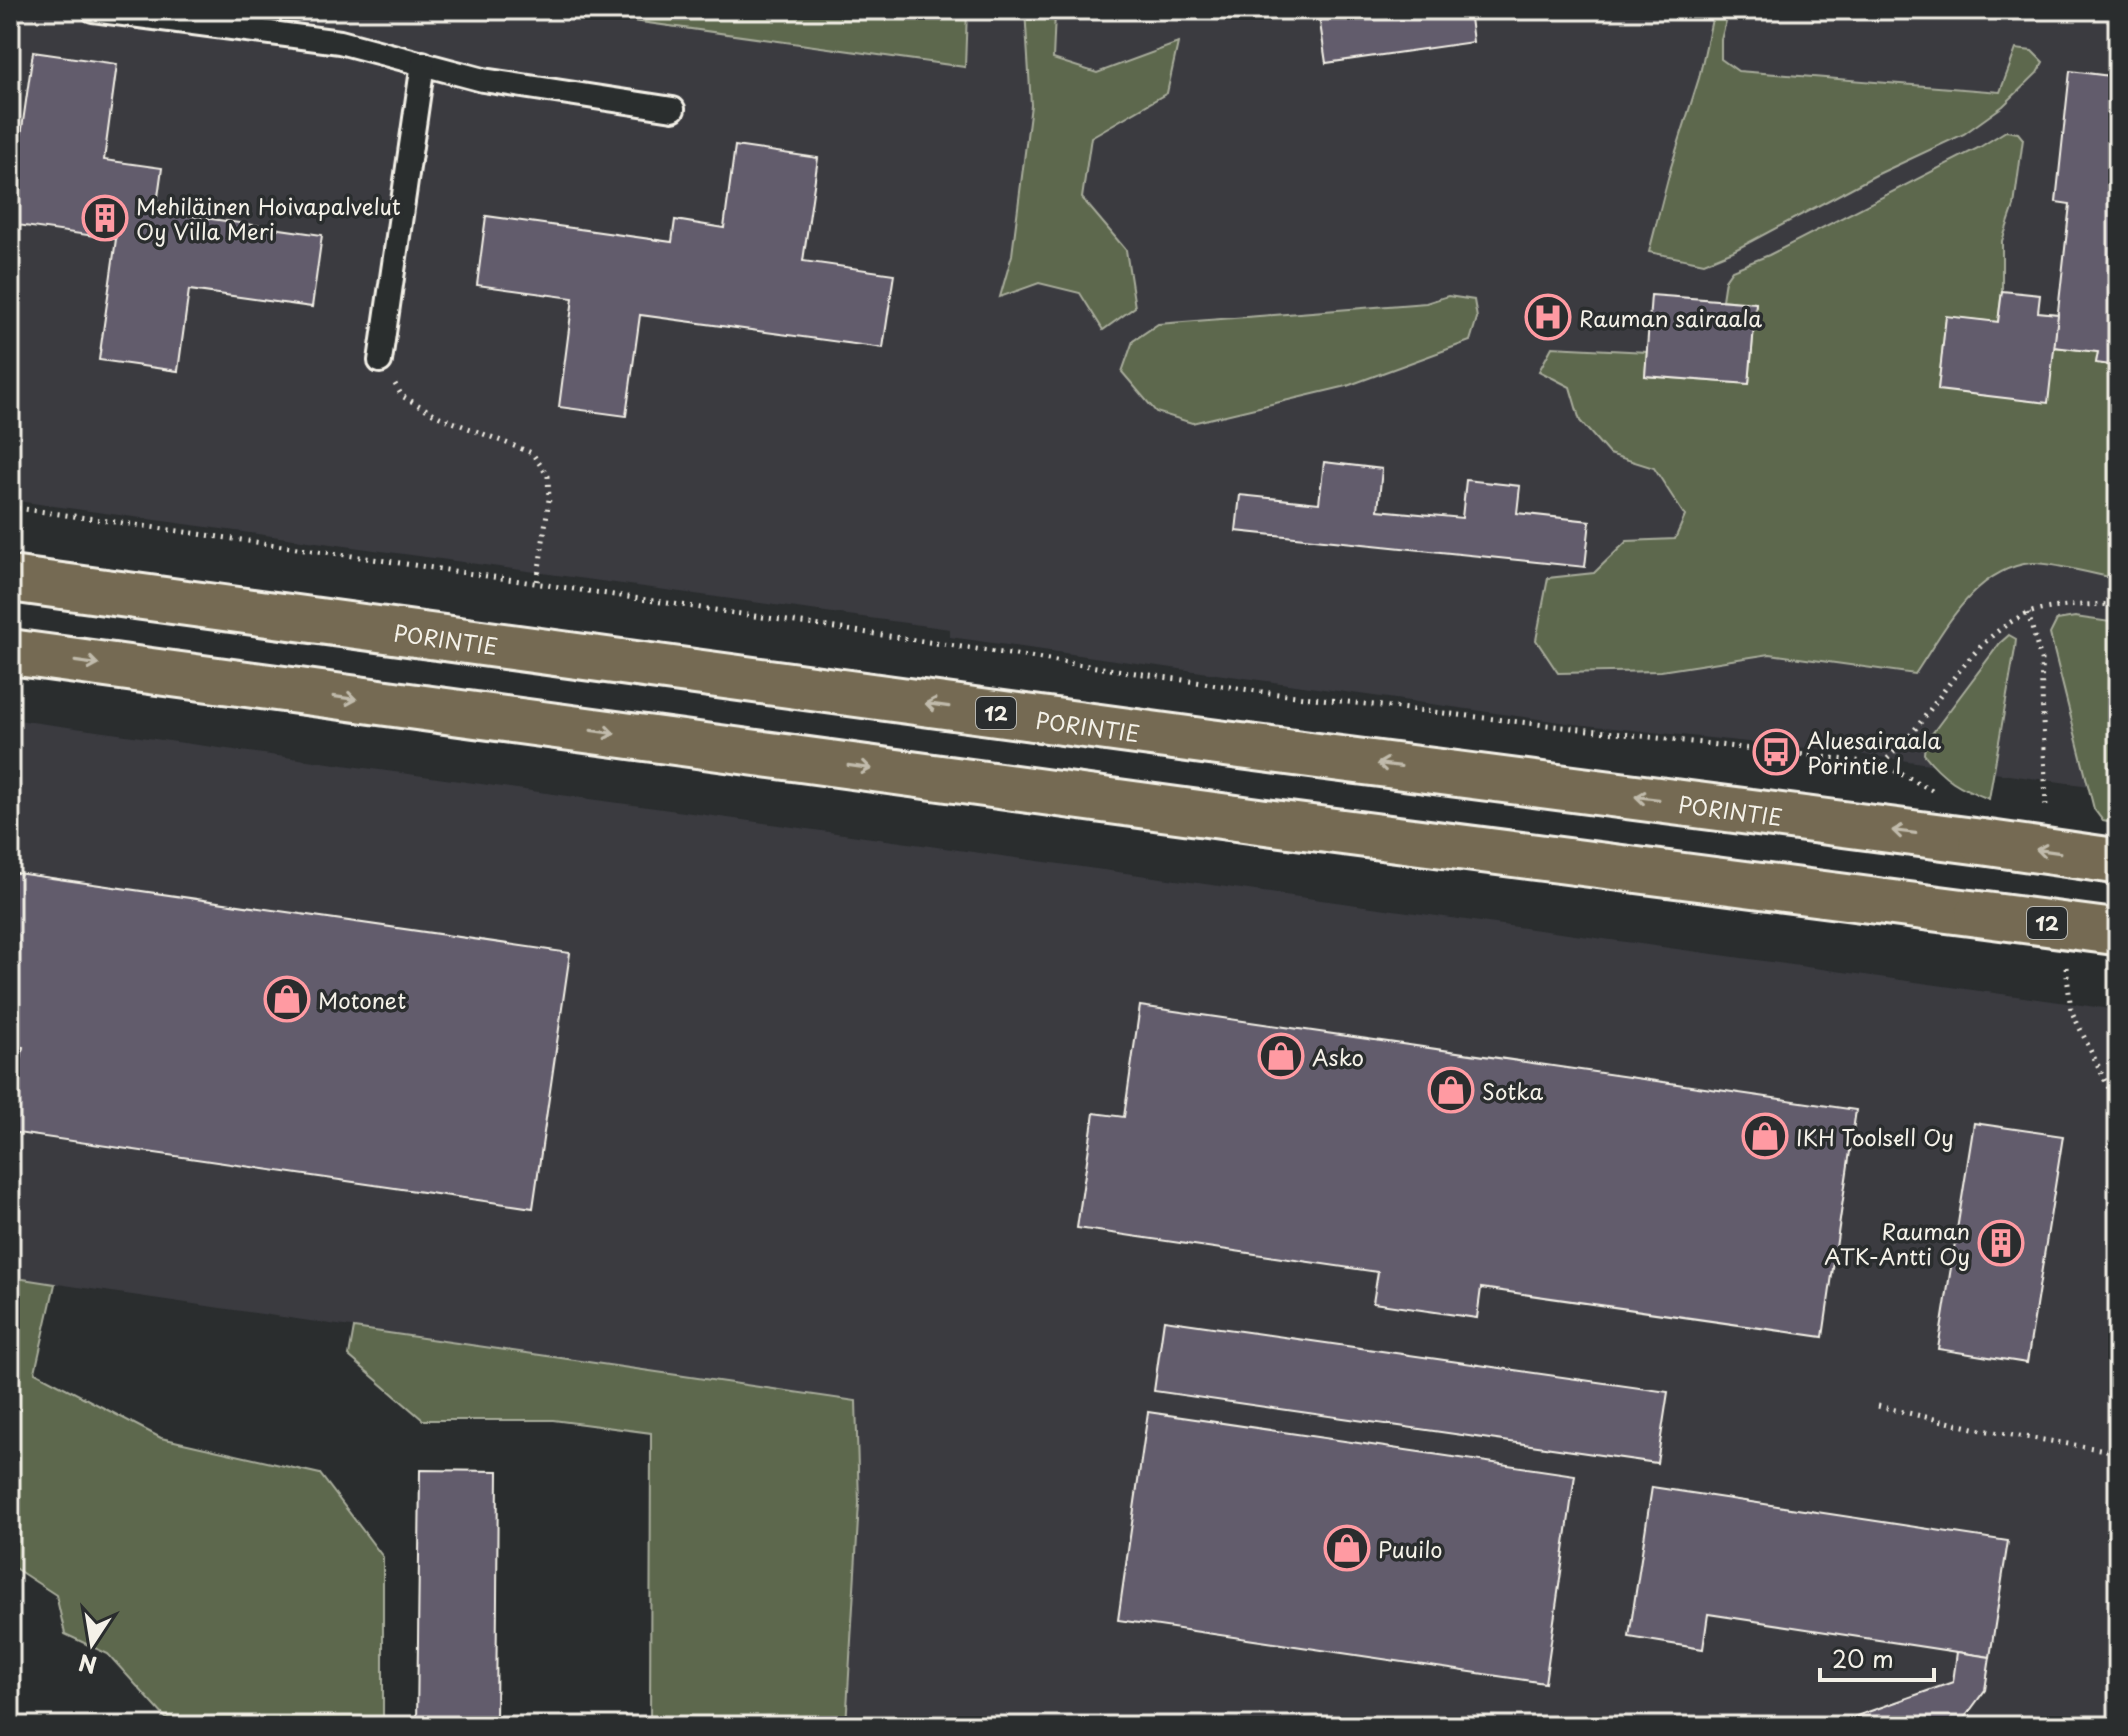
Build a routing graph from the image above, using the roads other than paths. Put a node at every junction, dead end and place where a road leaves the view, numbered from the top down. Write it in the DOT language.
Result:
graph roads {
  1 [pos="93,10"];
  2 [pos="423,63"];
  3 [pos="673,109"];
  4 [pos="380,361"];
  5 [pos="10,579"];
  6 [pos="10,652"];
  7 [pos="2116,861"];
  8 [pos="2116,942"];
  1 -- 2 [label="lane"];
  2 -- 3 [label="lane"];
  2 -- 4 [label="lane"];
  7 -- 5 [label="highway, PORINTIE / 12, one-way, bridge"];
  6 -- 8 [label="highway, 12, one-way, bridge"];
}
